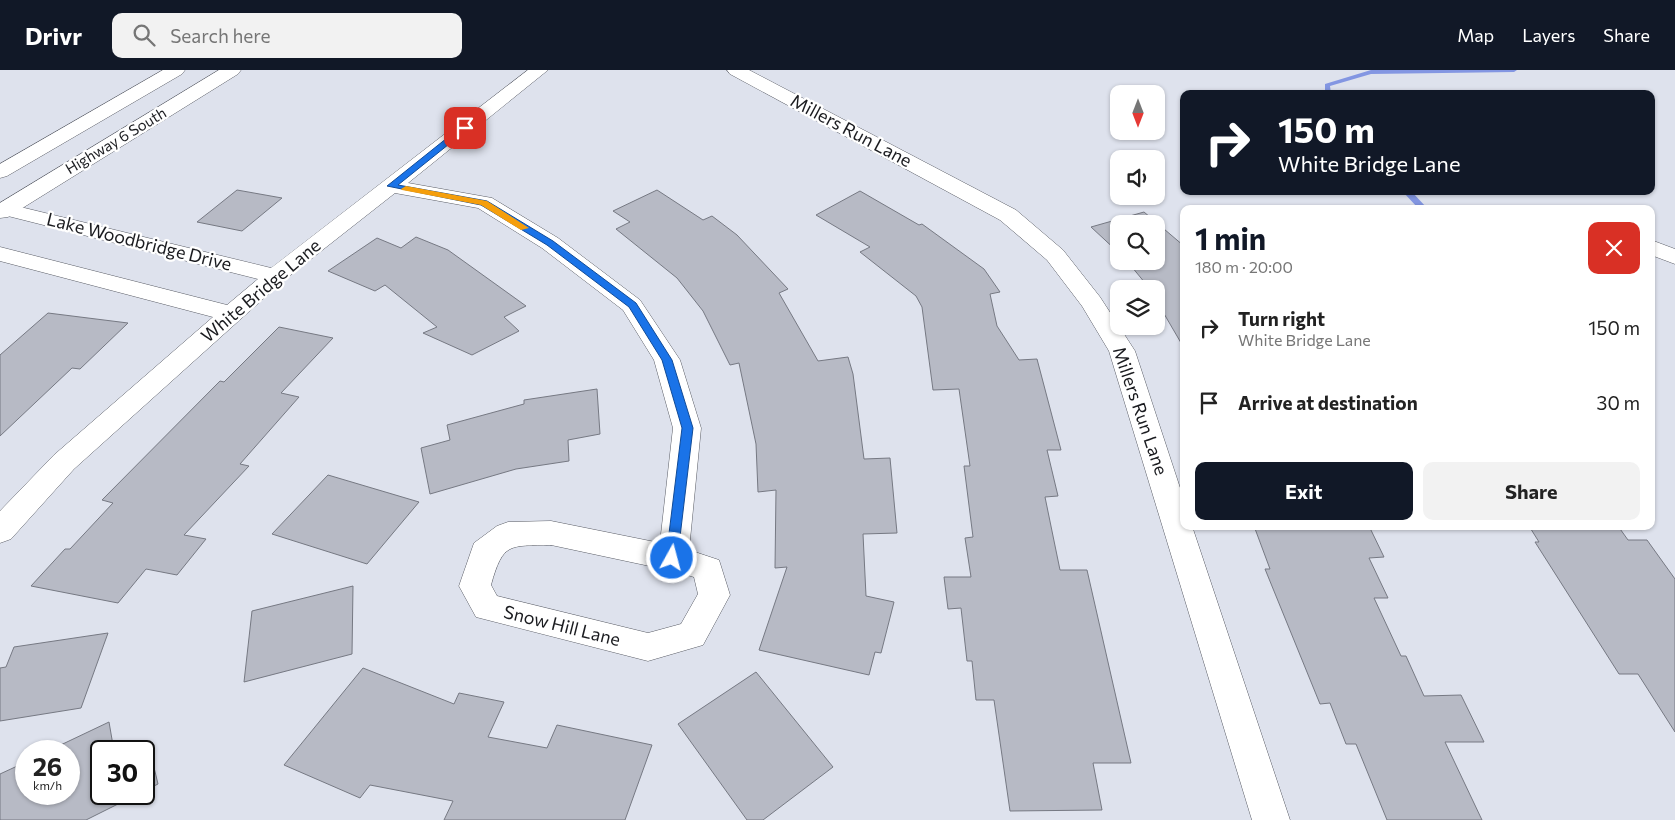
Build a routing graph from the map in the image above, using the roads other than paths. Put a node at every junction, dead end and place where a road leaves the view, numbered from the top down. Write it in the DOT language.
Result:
graph roads {
  1 [pos="176,70"];
  2 [pos="232,70"];
  3 [pos="538,70"];
  4 [pos="736,70"];
  5 [pos="0,172"];
  6 [pos="391,186"];
  7 [pos="2,211"];
  8 [pos="1655,250"];
  9 [pos="0,254"];
  10 [pos="1675,257"];
  11 [pos="275,276"];
  12 [pos="232,314"];
  13 [pos="0,532"];
  14 [pos="672,558"];
  15 [pos="1271,820"];
  1 -- 5 [label="street, Highway 6 South"];
  2 -- 7 [label="street, Highway 6 South"];
  3 -- 6 [label="street, White Bridge Lane"];
  4 -- 15 [label="street, Millers Run Lane"];
  6 -- 11 [label="street, White Bridge Lane"];
  6 -- 14 [label="street"];
  7 -- 11 [label="street, Lake Woodbridge Drive"];
  8 -- 10 [label="street"];
  9 -- 12 [label="street"];
  11 -- 12 [label="street, White Bridge Lane"];
  12 -- 13 [label="street, White Bridge Lane"];
  14 -- 14 [label="street, Snow Hill Lane"];
}
